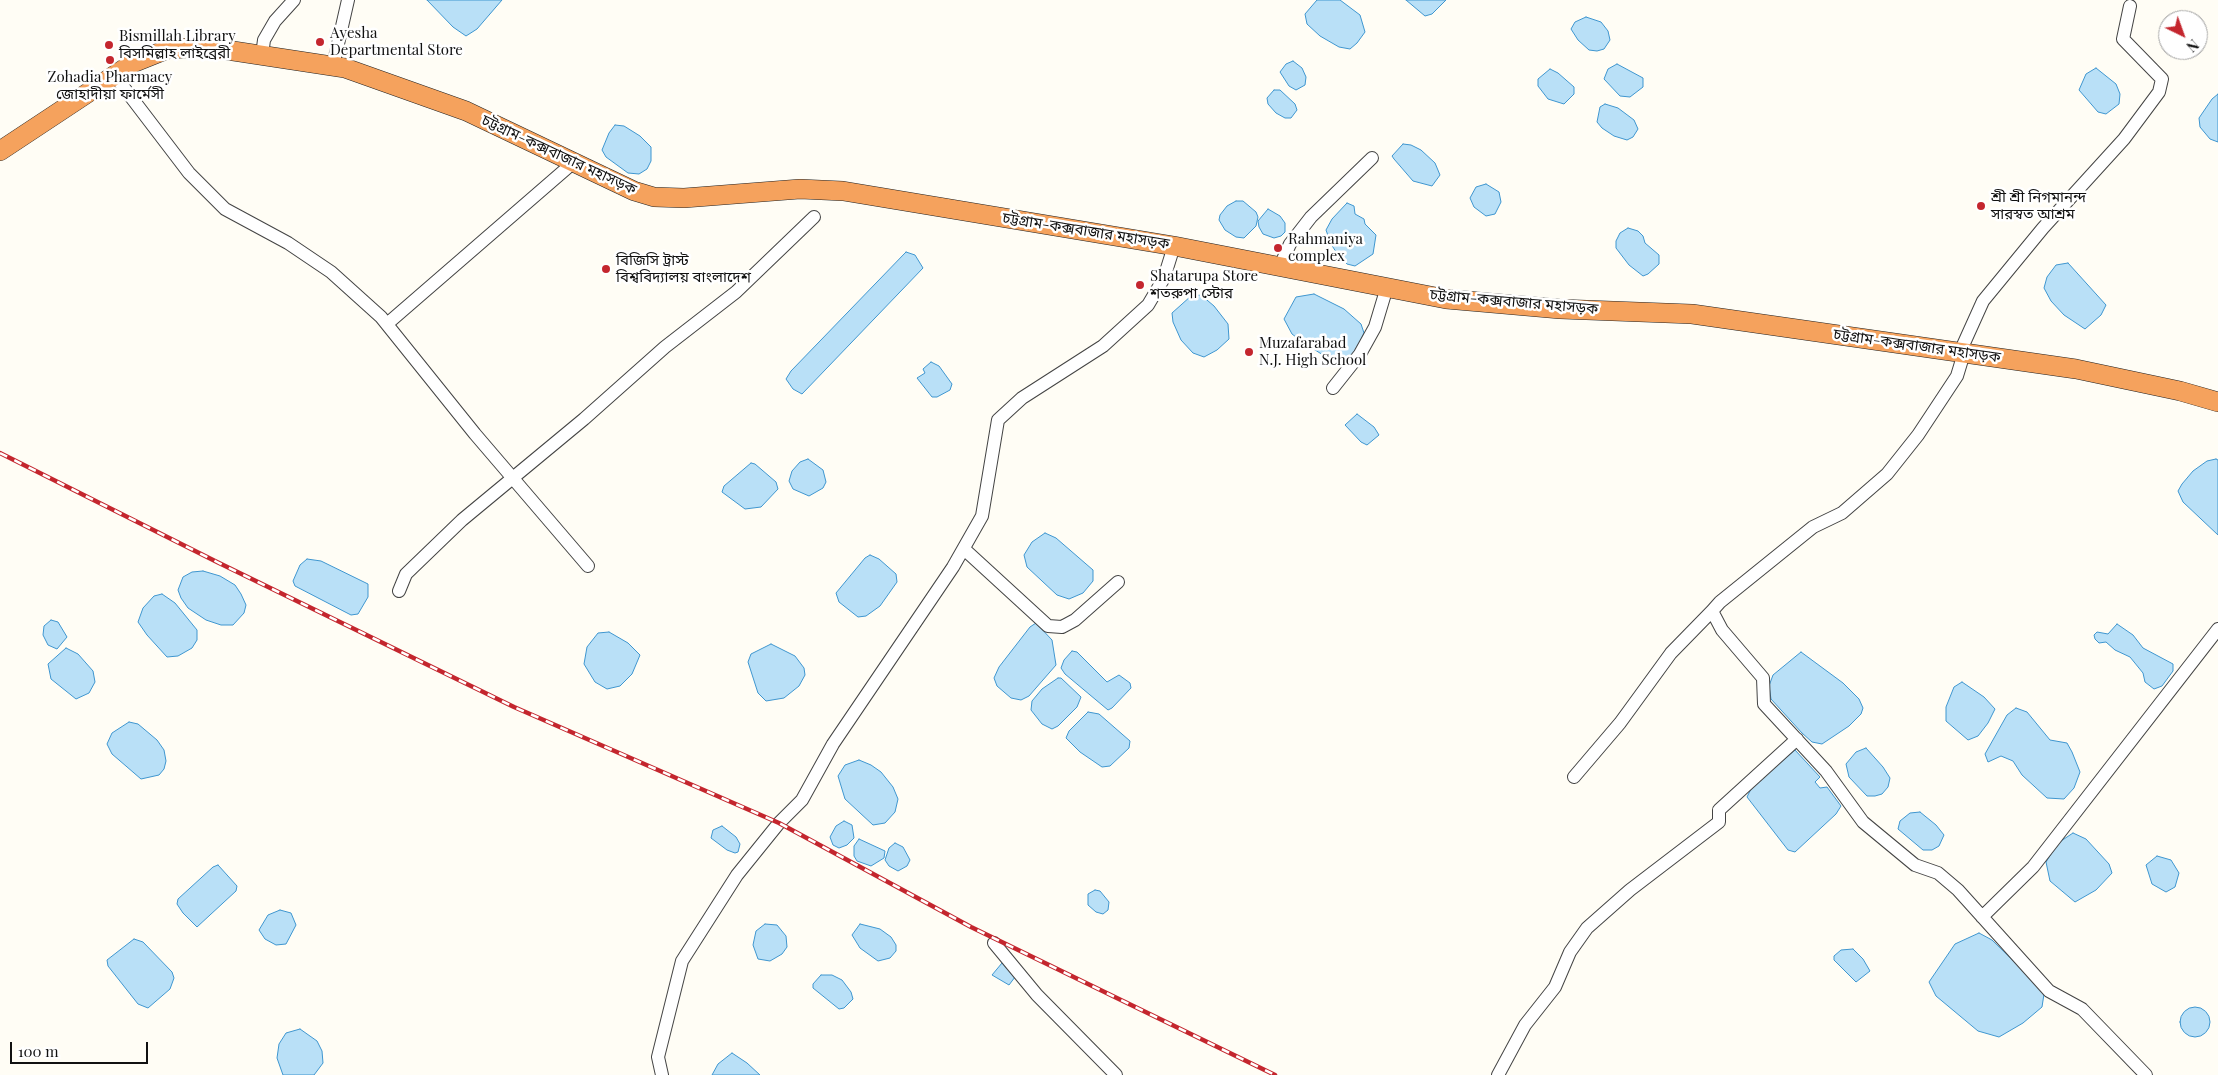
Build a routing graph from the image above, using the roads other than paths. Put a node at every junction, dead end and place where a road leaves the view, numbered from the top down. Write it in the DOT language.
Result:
graph roads {
  1 [pos="294,0"];
  2 [pos="348,0"];
  3 [pos="2130,6"];
  4 [pos="262,55"];
  5 [pos="333,66"];
  6 [pos="115,76"];
  7 [pos="0,151"];
  8 [pos="1372,158"];
  9 [pos="574,162"];
  10 [pos="814,217"];
  11 [pos="1174,246"];
  12 [pos="1280,266"];
  13 [pos="1387,287"];
  14 [pos="387,324"];
  15 [pos="1962,353"];
  16 [pos="1333,388"];
  17 [pos="2218,402"];
  18 [pos="512,479"];
  19 [pos="964,549"];
  20 [pos="588,566"];
  21 [pos="1118,582"];
  22 [pos="399,591"];
  23 [pos="1712,611"];
  24 [pos="2218,629"];
  25 [pos="1797,739"];
  26 [pos="1574,777"];
  27 [pos="1982,917"];
  28 [pos="994,943"];
  29 [pos="662,1075"];
  30 [pos="1116,1075"];
  31 [pos="1498,1075"];
  32 [pos="2146,1075"];
  1 -- 4 [label="street"];
  2 -- 5 [label="street"];
  3 -- 15 [label="street"];
  4 -- 5 [label="highway, চট্টগ্রাম-কক্সবাজার মহাসড়ক"];
  4 -- 6 [label="highway, চট্টগ্রাম-কক্সবাজার মহাসড়ক"];
  5 -- 9 [label="highway, চট্টগ্রাম-কক্সবাজার মহাসড়ক"];
  6 -- 7 [label="highway, চট্টগ্রাম-কক্সবাজার মহাসড়ক"];
  6 -- 14 [label="street"];
  8 -- 12 [label="street"];
  9 -- 11 [label="highway, চট্টগ্রাম-কক্সবাজার মহাসড়ক"];
  9 -- 14 [label="street"];
  10 -- 18 [label="street"];
  11 -- 12 [label="highway, চট্টগ্রাম-কক্সবাজার মহাসড়ক"];
  11 -- 19 [label="street"];
  12 -- 13 [label="highway, চট্টগ্রাম-কক্সবাজার মহাসড়ক"];
  13 -- 15 [label="highway, চট্টগ্রাম-কক্সবাজার মহাসড়ক"];
  13 -- 16 [label="street"];
  14 -- 18 [label="street"];
  15 -- 17 [label="highway, চট্টগ্রাম-কক্সবাজার মহাসড়ক"];
  15 -- 23 [label="street"];
  18 -- 20 [label="street"];
  18 -- 22 [label="street"];
  19 -- 21 [label="street"];
  19 -- 29 [label="street"];
  23 -- 25 [label="street"];
  23 -- 26 [label="street"];
  24 -- 27 [label="street"];
  25 -- 27 [label="street"];
  25 -- 31 [label="street"];
  27 -- 32 [label="street"];
  28 -- 30 [label="street"];
}
